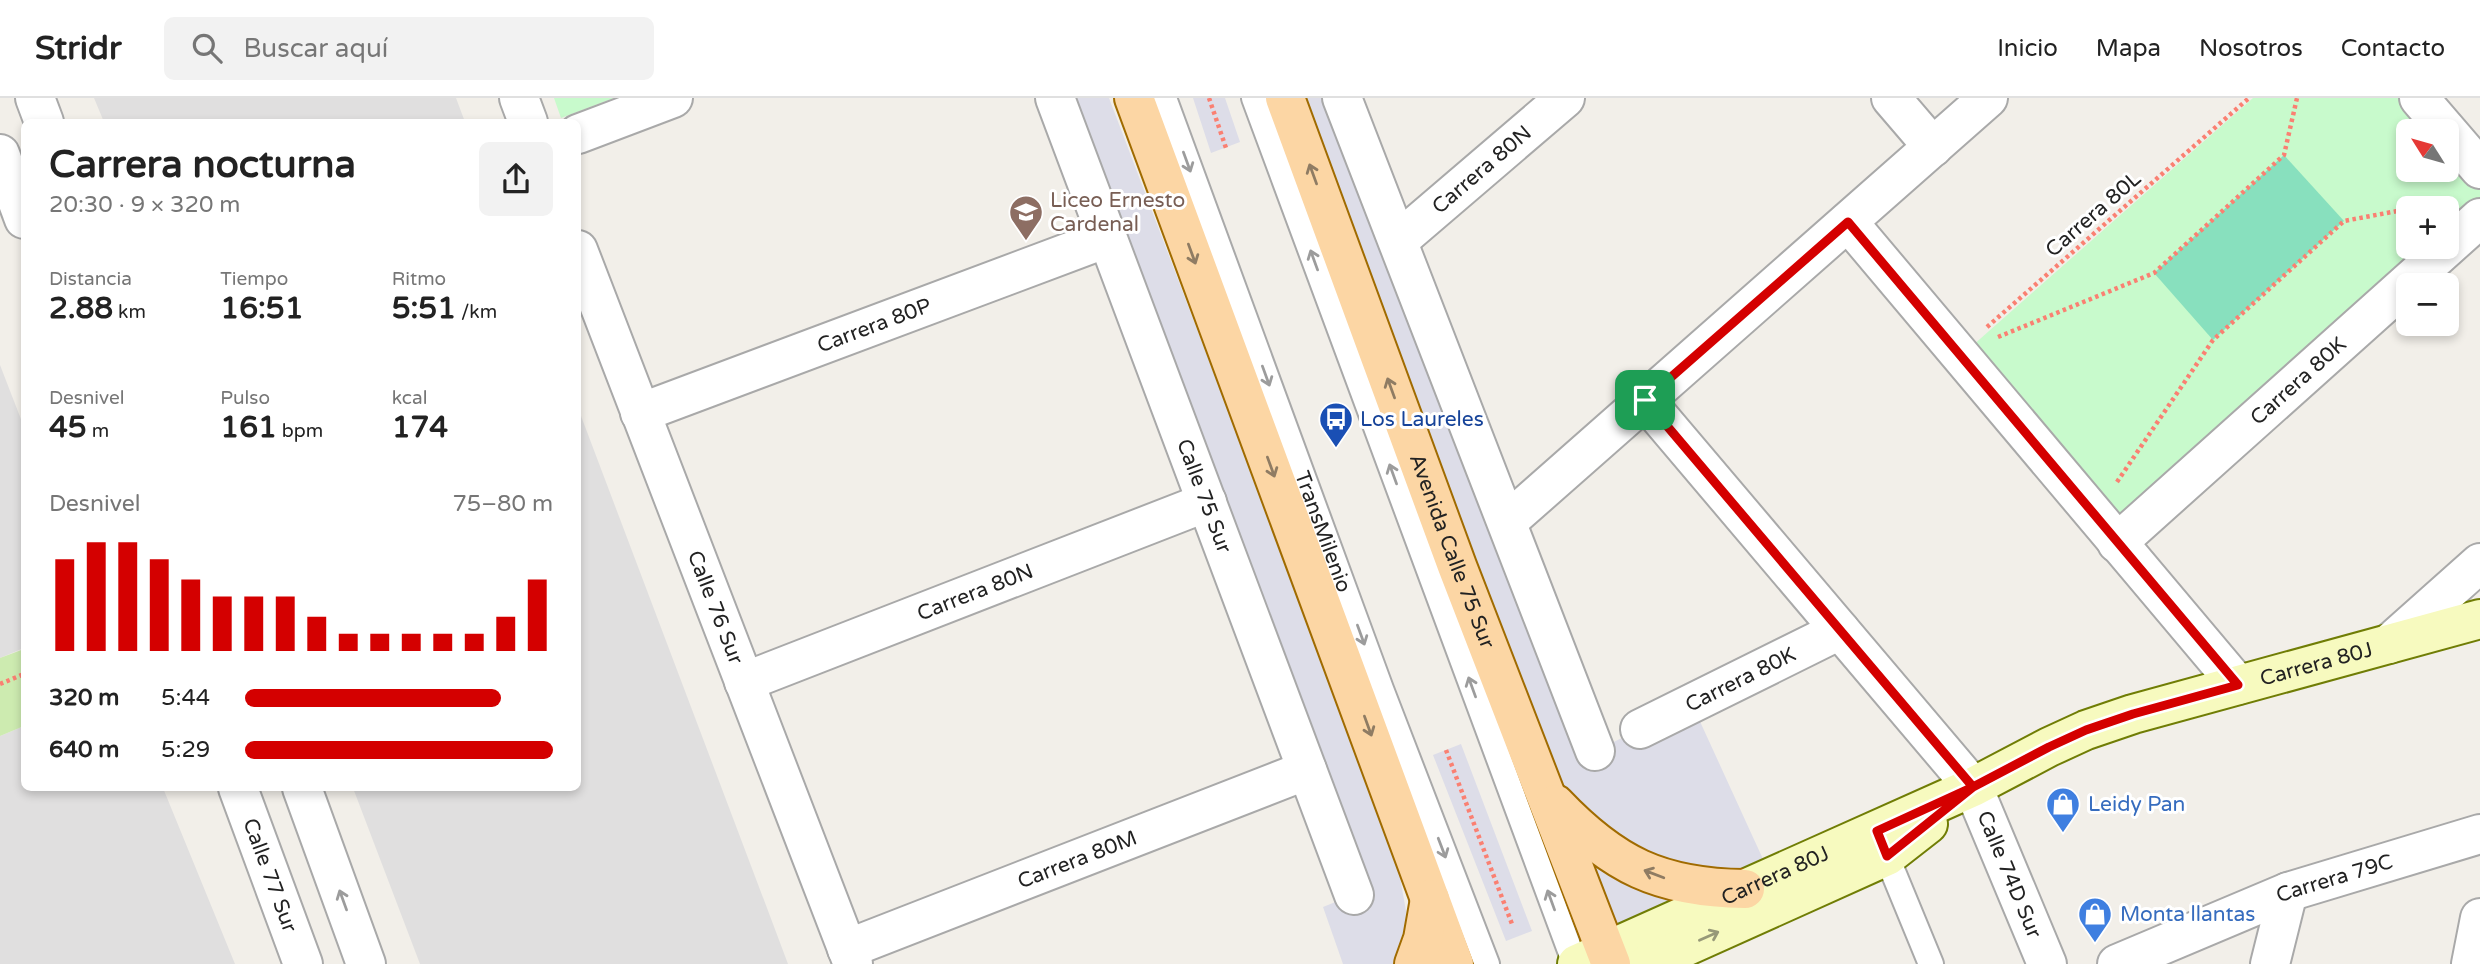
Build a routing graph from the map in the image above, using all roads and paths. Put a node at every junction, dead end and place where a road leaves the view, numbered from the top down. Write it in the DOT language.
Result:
graph roads {
  1 [pos="35,98"];
  2 [pos="519,98"];
  3 [pos="673,98"];
  4 [pos="1055,98"];
  5 [pos="1134,98"];
  6 [pos="1164,98"];
  7 [pos="1209,98"];
  8 [pos="1254,98"];
  9 [pos="1285,98"];
  10 [pos="1342,98"];
  11 [pos="1565,98"];
  12 [pos="1891,98"];
  13 [pos="1988,98"];
  14 [pos="2249,98"];
  15 [pos="2297,98"];
  16 [pos="2419,98"];
  17 [pos="43,119"];
  18 [pos="527,119"];
  19 [pos="581,133"];
  20 [pos="1933,146"];
  21 [pos="1226,148"];
  22 [pos="0,154"];
  23 [pos="2480,169"];
  24 [pos="21,211"];
  25 [pos="2396,211"];
  26 [pos="2480,218"];
  27 [pos="1848,222"];
  28 [pos="1107,238"];
  29 [pos="1398,241"];
  30 [pos="581,258"];
  31 [pos="1958,353"];
  32 [pos="1645,400"];
  33 [pos="640,413"];
  34 [pos="1207,502"];
  35 [pos="1507,522"];
  36 [pos="2106,529"];
  37 [pos="2480,563"];
  38 [pos="2480,619"];
  39 [pos="1840,630"];
  40 [pos="2389,644"];
  41 [pos="21,675"];
  42 [pos="744,682"];
  43 [pos="0,684"];
  44 [pos="2238,685"];
  45 [pos="1640,729"];
  46 [pos="1446,750"];
  47 [pos="1595,751"];
  48 [pos="1307,770"];
  49 [pos="1973,787"];
  50 [pos="239,791"];
  51 [pos="303,791"];
  52 [pos="1546,795"];
  53 [pos="2480,834"];
  54 [pos="1882,844"];
  55 [pos="1745,889"];
  56 [pos="2288,892"];
  57 [pos="1354,895"];
  58 [pos="1430,899"];
  59 [pos="2480,918"];
  60 [pos="1512,923"];
  61 [pos="850,957"];
  62 [pos="1593,961"];
  63 [pos="303,964"];
  64 [pos="366,964"];
  65 [pos="1414,964"];
  66 [pos="1454,964"];
  67 [pos="1486,964"];
  68 [pos="1647,964"];
  69 [pos="1931,964"];
  70 [pos="2047,964"];
  71 [pos="2117,964"];
  72 [pos="2270,964"];
  73 [pos="2470,964"];
  1 -- 17 [label="street"];
  2 -- 18 [label="street"];
  3 -- 19 [label="street"];
  4 -- 28 [label="street, Calle 75 Sur"];
  5 -- 58 [label="main road, one-way"];
  6 -- 67 [label="lane, TransMilenio, one-way"];
  7 -- 21 [label="path"];
  62 -- 8 [label="lane, one-way"];
  52 -- 9 [label="main road, Avenida Calle 75 Sur, one-way"];
  10 -- 29 [label="street"];
  11 -- 29 [label="street, Carrera 80N"];
  12 -- 20 [label="street"];
  13 -- 20 [label="street"];
  14 -- 31 [label="path, Carrera 80L"];
  15 -- 31 [label="path"];
  16 -- 23 [label="street"];
  20 -- 27 [label="street"];
  22 -- 24 [label="street"];
  25 -- 36 [label="path"];
  26 -- 36 [label="street, Carrera 80K"];
  27 -- 31 [label="street"];
  27 -- 32 [label="street"];
  28 -- 33 [label="street, Carrera 80P"];
  28 -- 34 [label="street, Calle 75 Sur"];
  29 -- 35 [label="street"];
  30 -- 33 [label="street, Calle 76 Sur"];
  31 -- 36 [label="street"];
  32 -- 35 [label="street"];
  32 -- 39 [label="street, Calle 74D Sur"];
  33 -- 42 [label="street, Calle 76 Sur"];
  34 -- 42 [label="street, Carrera 80N"];
  34 -- 48 [label="street, Calle 75 Sur"];
  35 -- 47 [label="street"];
  36 -- 44 [label="street"];
  37 -- 40 [label="street, Carrera 80J"];
  38 -- 40 [label="main road"];
  39 -- 45 [label="street, Carrera 80K"];
  39 -- 49 [label="street, Calle 74D Sur"];
  40 -- 44 [label="main road, Carrera 80J"];
  41 -- 43 [label="path"];
  42 -- 61 [label="street, Calle 76 Sur"];
  44 -- 49 [label="main road, Carrera 80J"];
  46 -- 60 [label="path"];
  48 -- 57 [label="street, Calle 75 Sur"];
  48 -- 61 [label="street, Carrera 80M"];
  49 -- 54 [label="main road, Carrera 80J"];
  49 -- 70 [label="street, Calle 74D Sur"];
  50 -- 63 [label="street, Calle 77 Sur"];
  64 -- 51 [label="street, one-way"];
  55 -- 52 [label="main road, one-way"];
  52 -- 62 [label="main road, Avenida Calle 75 Sur"];
  53 -- 56 [label="street, Carrera 79C"];
  54 -- 55 [label="main road, Carrera 80J"];
  68 -- 54 [label="main road, Carrera 80J, one-way"];
  54 -- 69 [label="lane"];
  55 -- 62 [label="main road, Carrera 80J"];
  56 -- 71 [label="street, Carrera 79C"];
  56 -- 72 [label="street"];
  58 -- 65 [label="main road"];
  58 -- 66 [label="main road"];
  59 -- 73 [label="street"];
}
